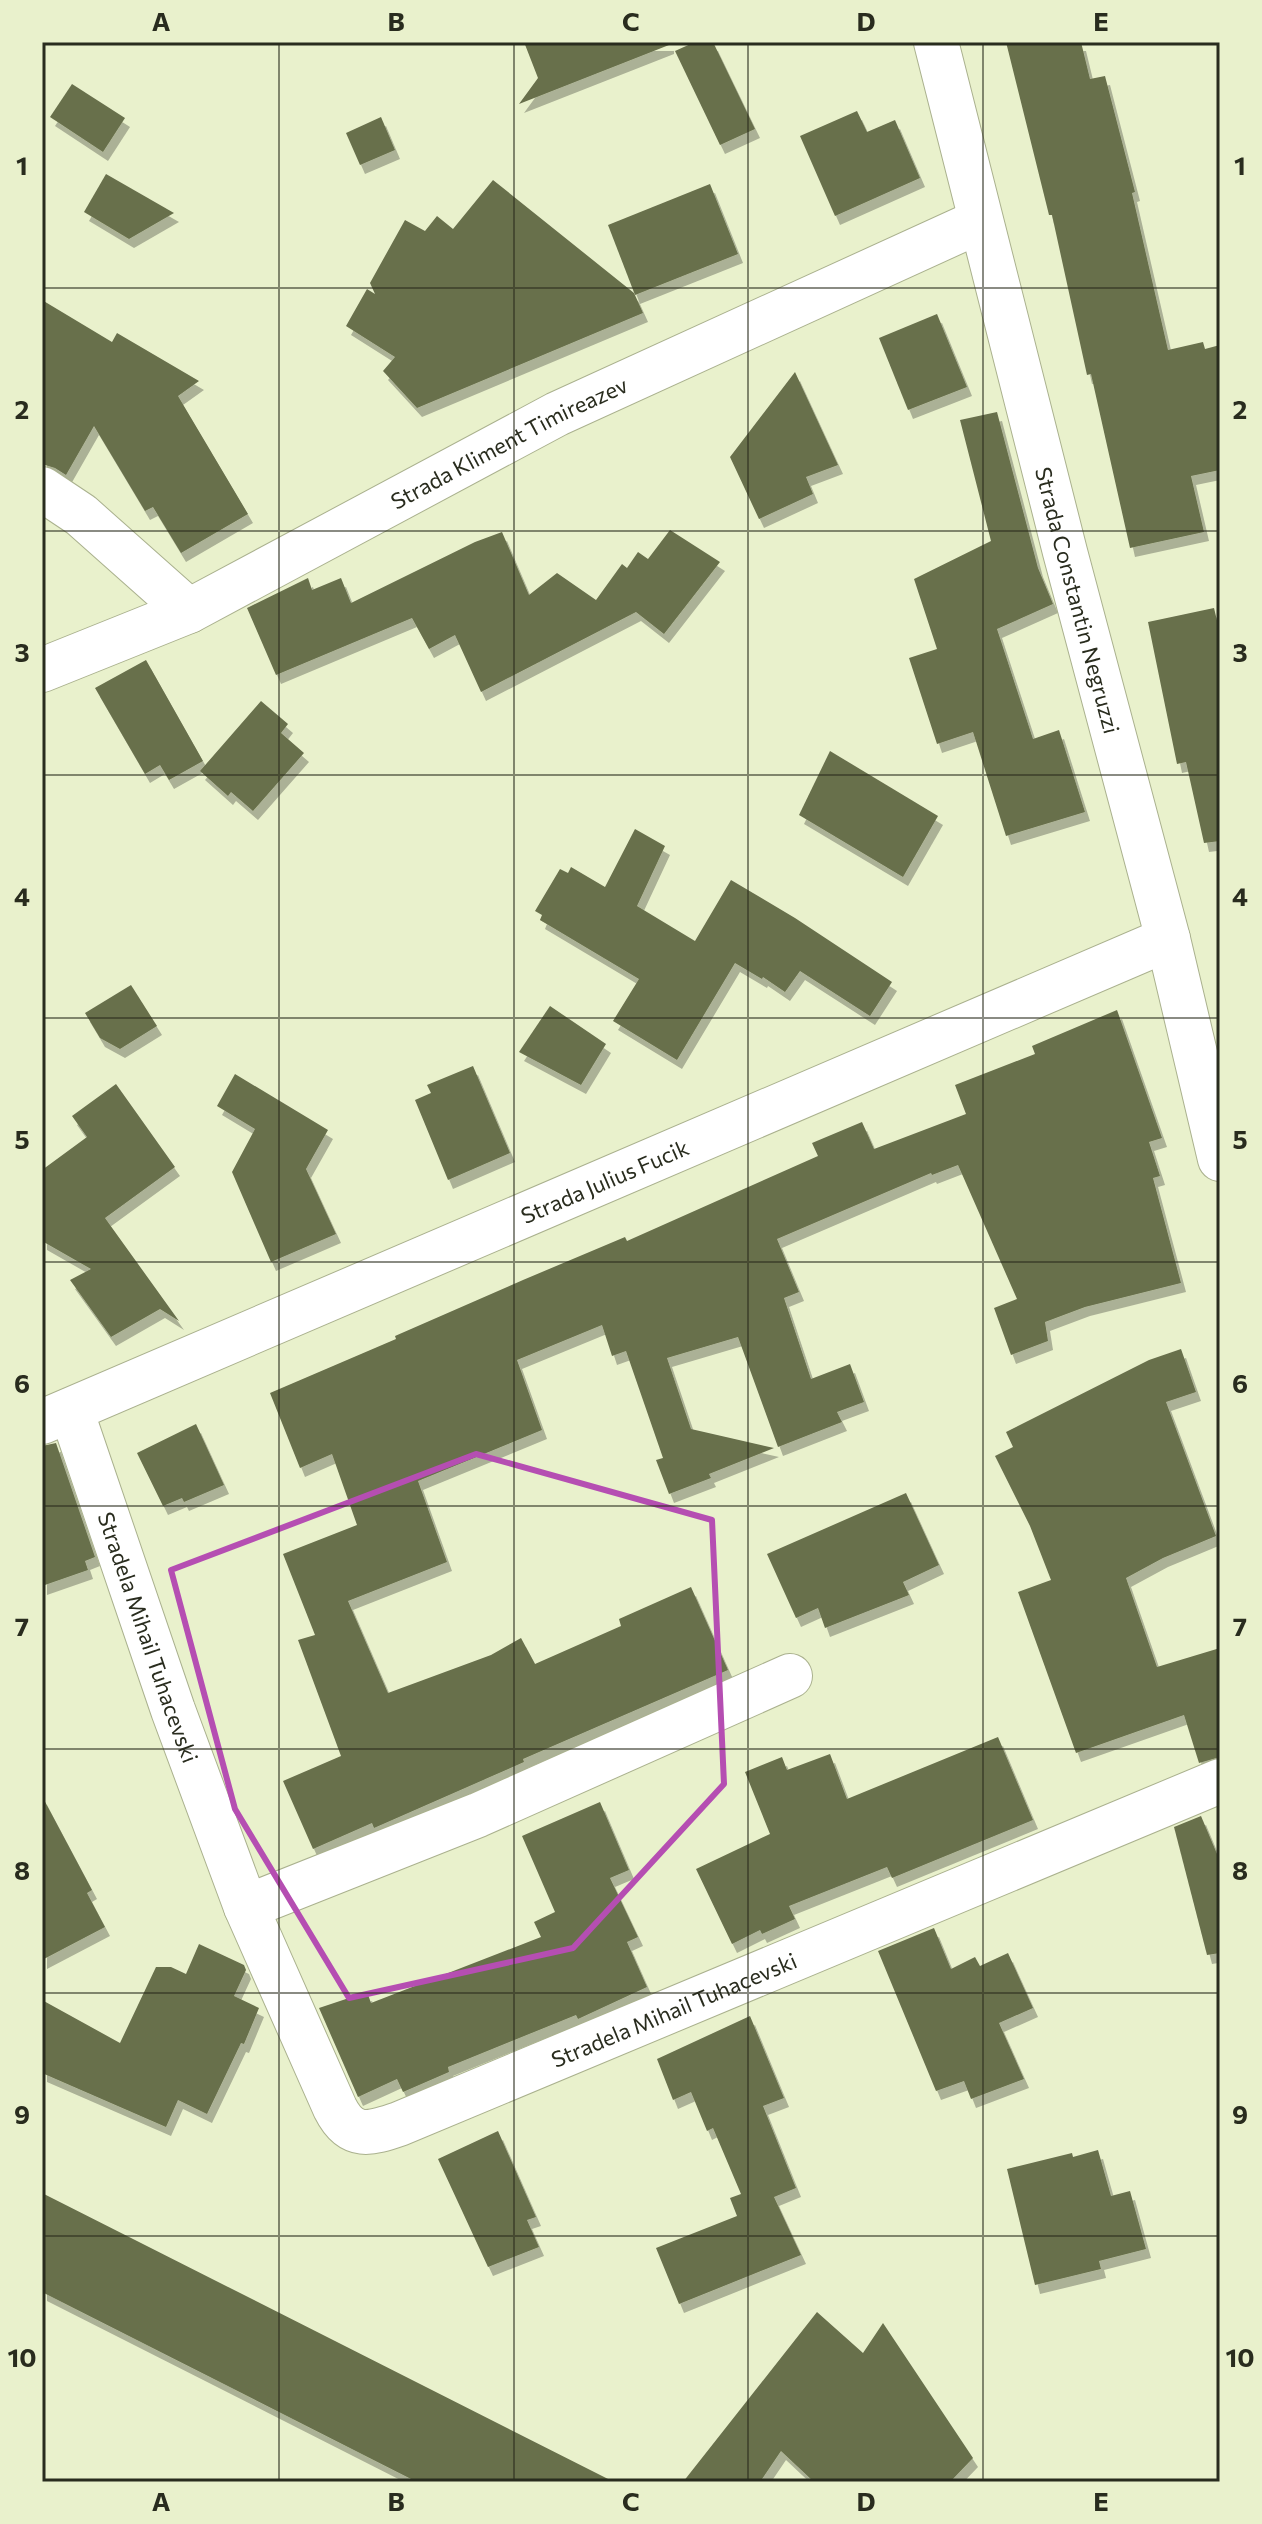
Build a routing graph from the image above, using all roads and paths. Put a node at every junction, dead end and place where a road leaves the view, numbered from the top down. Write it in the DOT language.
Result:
graph roads {
  1 [pos="936,42"];
  2 [pos="980,221"];
  3 [pos="42,489"];
  4 [pos="189,611"];
  5 [pos="42,670"];
  6 [pos="1168,939"];
  7 [pos="1220,1159"];
  8 [pos="57,1416"];
  9 [pos="790,1676"];
  10 [pos="1220,1781"];
  11 [pos="246,1907"];
  1 -- 2 [label="street, Strada Constantin Negruzzi"];
  2 -- 4 [label="street, Strada Kliment Timireazev"];
  2 -- 6 [label="street, Strada Constantin Negruzzi"];
  3 -- 4 [label="street"];
  4 -- 5 [label="street, Strada Kliment Timireazev"];
  6 -- 7 [label="street, Strada Constantin Negruzzi"];
  6 -- 8 [label="street, Strada Julius Fucik"];
  8 -- 11 [label="street, Stradela Mihail Tuhacevski"];
  9 -- 11 [label="street"];
  10 -- 11 [label="street, Stradela Mihail Tuhacevski"];
}
